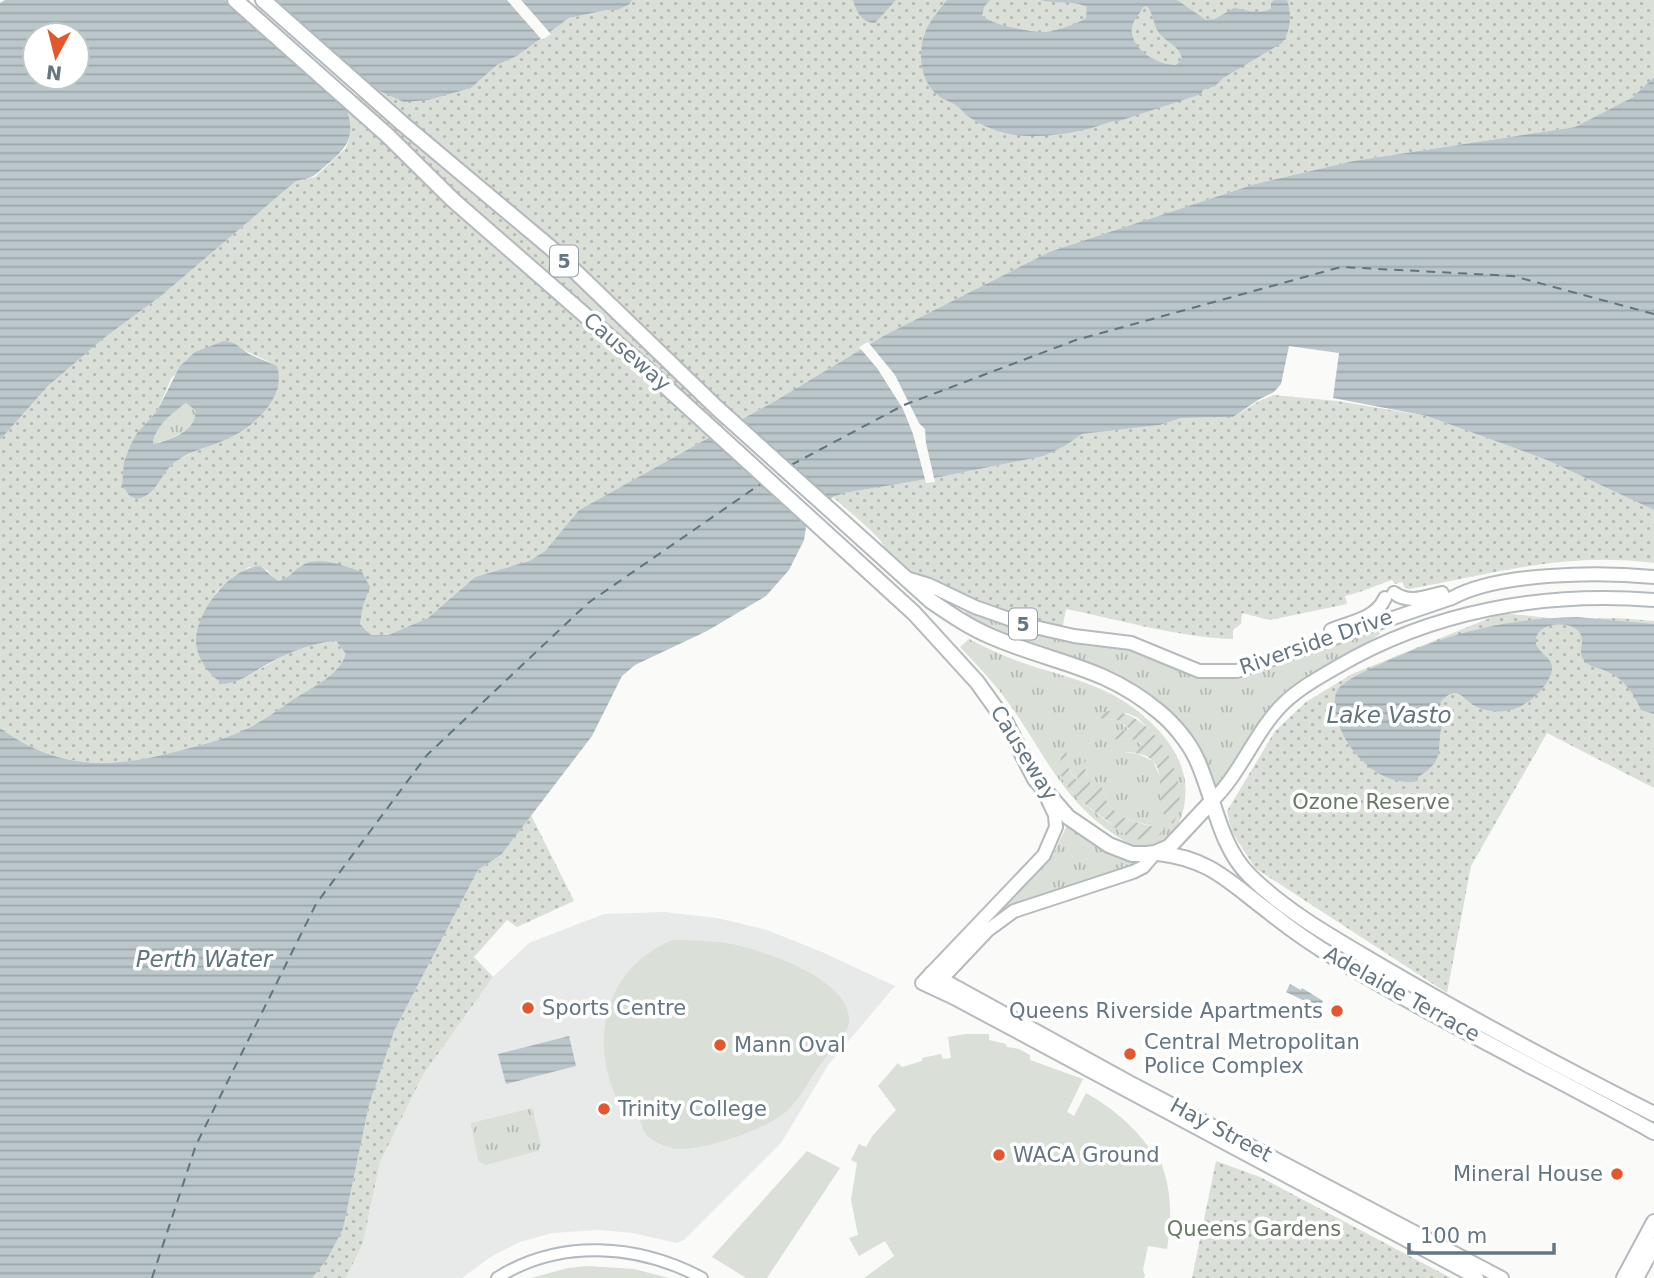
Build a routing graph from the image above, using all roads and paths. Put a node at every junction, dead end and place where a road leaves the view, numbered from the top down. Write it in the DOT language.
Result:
graph roads {
  1 [pos="235,0"];
  2 [pos="263,0"];
  3 [pos="1654,577"];
  4 [pos="906,578"];
  5 [pos="1463,592"];
  6 [pos="1654,600"];
  7 [pos="1298,649"];
  8 [pos="1043,790"];
  9 [pos="1212,801"];
  10 [pos="1155,853"];
  11 [pos="935,980"];
  12 [pos="1654,1114"];
  13 [pos="1654,1132"];
  14 [pos="1654,1223"];
  15 [pos="1654,1245"];
  16 [pos="497,1278"];
  17 [pos="702,1278"];
  18 [pos="1477,1278"];
  19 [pos="1502,1278"];
  20 [pos="1624,1278"];
  21 [pos="1636,1278"];
  1 -- 8 [label="highway, Causeway / 5"];
  2 -- 4 [label="highway, Causeway / 5"];
  3 -- 5 [label="main road, Riverside Drive / 5"];
  4 -- 7 [label="main road, Riverside Drive / 5"];
  4 -- 9 [label="highway, Causeway"];
  5 -- 7 [label="main road, Riverside Drive / 5"];
  5 -- 7 [label="main road"];
  6 -- 9 [label="main road, Riverside Drive"];
  8 -- 10 [label="highway, Causeway / 5"];
  8 -- 11 [label="main road"];
  9 -- 10 [label="highway"];
  9 -- 12 [label="highway, Adelaide Terrace"];
  10 -- 11 [label="main road"];
  10 -- 13 [label="highway, Adelaide Terrace"];
  11 -- 18 [label="main road, Hay Street"];
  11 -- 19 [label="main road, Hay Street"];
  14 -- 20 [label="highway"];
  15 -- 21 [label="highway"];
  16 -- 17 [label="street"];
}
